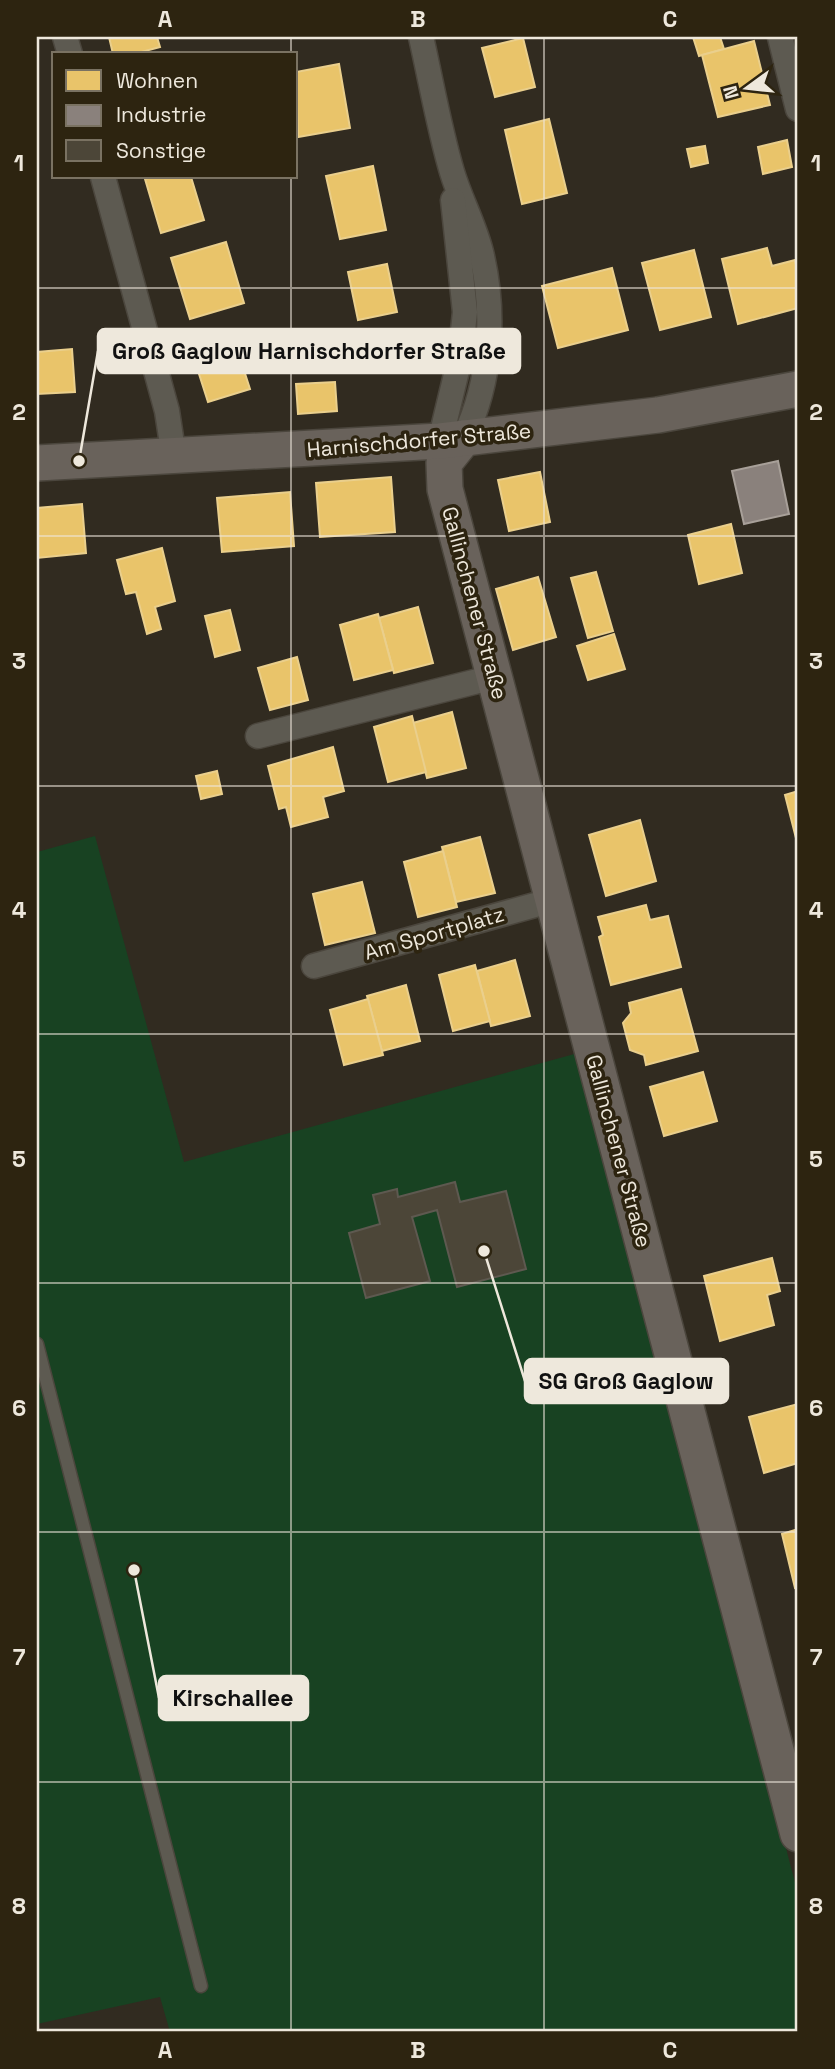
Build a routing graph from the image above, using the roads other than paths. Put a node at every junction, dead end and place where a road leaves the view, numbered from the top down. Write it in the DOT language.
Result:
graph roads {
  1 [pos="421,37"];
  2 [pos="780,37"];
  3 [pos="798,109"];
  4 [pos="103,178"];
  5 [pos="798,389"];
  6 [pos="448,453"];
  7 [pos="174,457"];
  8 [pos="37,463"];
  9 [pos="494,677"];
  10 [pos="258,736"];
  11 [pos="553,900"];
  12 [pos="314,966"];
  13 [pos="37,1344"];
  14 [pos="798,1834"];
  15 [pos="201,1986"];
  1 -- 6 [label="street"];
  2 -- 3 [label="street"];
  4 -- 7 [label="street"];
  5 -- 6 [label="street, Harnischdorfer Straße"];
  6 -- 7 [label="street, Harnischdorfer Straße"];
  6 -- 9 [label="street, Gallinchener Straße"];
  7 -- 8 [label="street, Harnischdorfer Straße"];
  9 -- 10 [label="street"];
  9 -- 11 [label="street, Gallinchener Straße"];
  11 -- 12 [label="street, Am Sportplatz"];
  11 -- 14 [label="street, Gallinchener Straße"];
  13 -- 15 [label="lane"];
}
